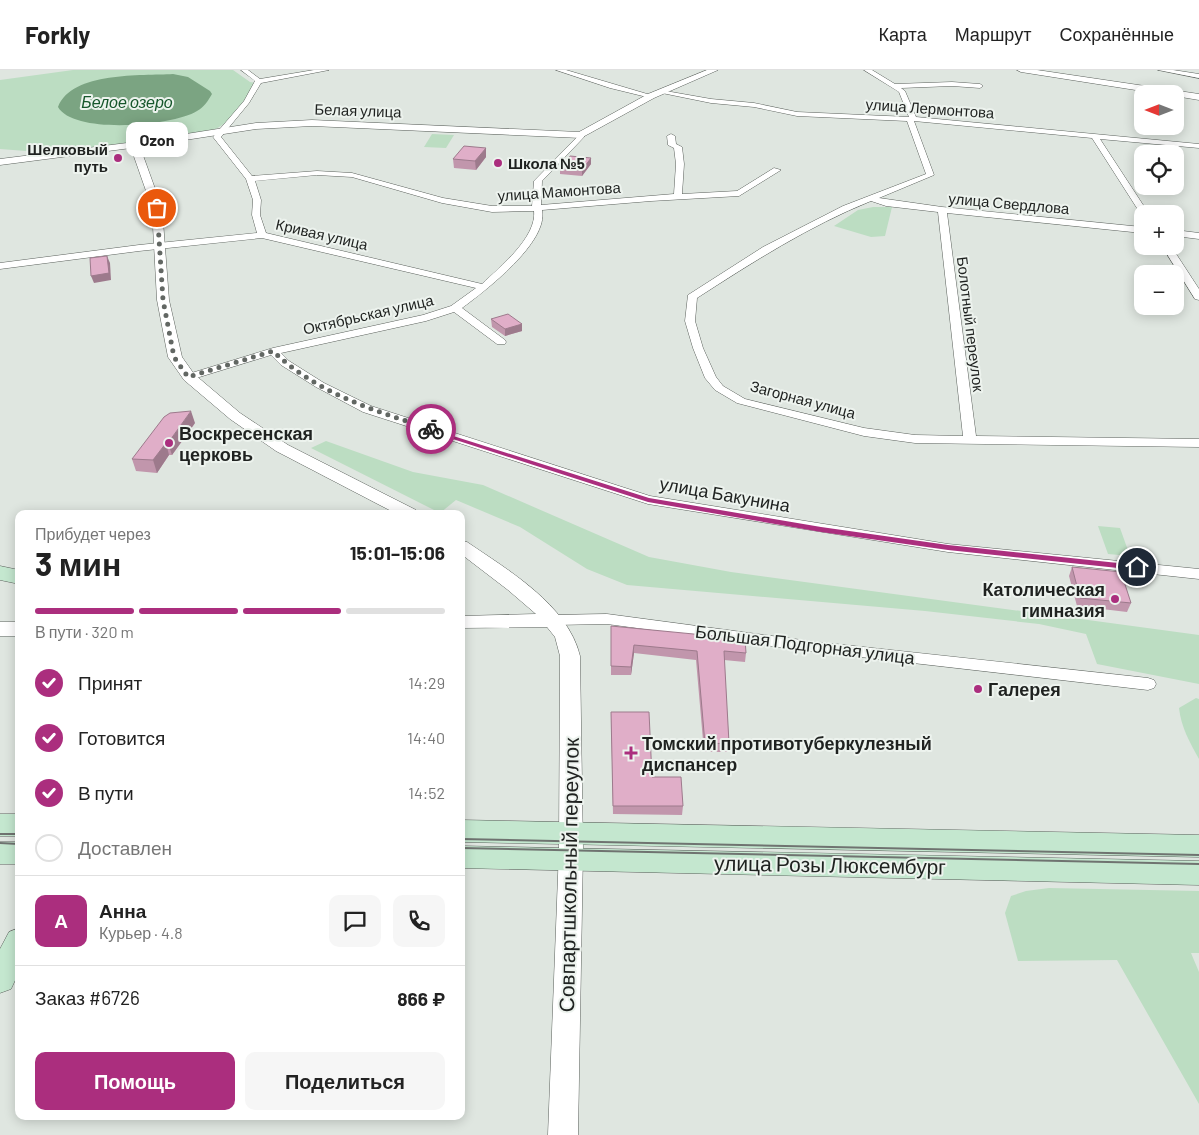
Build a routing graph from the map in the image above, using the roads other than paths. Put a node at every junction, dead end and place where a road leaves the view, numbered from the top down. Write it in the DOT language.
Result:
graph roads {
  1 [pos="244,70"];
  2 [pos="326,70"];
  3 [pos="559,70"];
  4 [pos="714,70"];
  5 [pos="867,70"];
  6 [pos="1021,70"];
  7 [pos="1161,70"];
  8 [pos="1199,76"];
  9 [pos="259,81"];
  10 [pos="892,86"];
  11 [pos="980,86"];
  12 [pos="660,92"];
  13 [pos="651,96"];
  14 [pos="1199,97"];
  15 [pos="912,119"];
  16 [pos="220,132"];
  17 [pos="581,135"];
  18 [pos="671,136"];
  19 [pos="1094,136"];
  20 [pos="135,145"];
  21 [pos="1199,146"];
  22 [pos="0,154"];
  23 [pos="56,155"];
  24 [pos="0,162"];
  25 [pos="777,170"];
  26 [pos="250,179"];
  27 [pos="678,197"];
  28 [pos="874,199"];
  29 [pos="1139,205"];
  30 [pos="537,208"];
  31 [pos="942,210"];
  32 [pos="1134,229"];
  33 [pos="1184,234"];
  34 [pos="262,235"];
  35 [pos="1199,236"];
  36 [pos="158,246"];
  37 [pos="1172,255"];
  38 [pos="0,266"];
  39 [pos="484,287"];
  40 [pos="1199,297"];
  41 [pos="455,308"];
  42 [pos="501,342"];
  43 [pos="273,351"];
  44 [pos="188,377"];
  45 [pos="970,441"];
  46 [pos="1199,444"];
  47 [pos="402,510"];
  48 [pos="465,549"];
  49 [pos="0,573"];
  50 [pos="1199,574"];
  51 [pos="15,576"];
  52 [pos="553,620"];
  53 [pos="465,622"];
  54 [pos="0,629"];
  55 [pos="15,629"];
  56 [pos="1148,684"];
  57 [pos="0,824"];
  58 [pos="15,824"];
  59 [pos="465,832"];
  60 [pos="571,845"];
  61 [pos="1199,846"];
  62 [pos="0,853"];
  63 [pos="15,853"];
  64 [pos="465,857"];
  65 [pos="1199,873"];
  66 [pos="15,949"];
  67 [pos="0,980"];
  68 [pos="563,1135"];
  1 -- 9 [label="street"];
  2 -- 9 [label="street"];
  3 -- 13 [label="street"];
  4 -- 12 [label="street, Октябрьская улица"];
  5 -- 10 [label="street, Загорная улица"];
  6 -- 14 [label="street"];
  7 -- 8 [label="street"];
  9 -- 16 [label="street"];
  10 -- 11 [label="street"];
  10 -- 15 [label="street, Загорная улица"];
  12 -- 13 [label="street, Октябрьская улица"];
  12 -- 15 [label="street, улица Лермонтова"];
  13 -- 17 [label="street, Октябрьская улица"];
  15 -- 19 [label="street, улица Лермонтова"];
  15 -- 28 [label="street, Загорная улица"];
  16 -- 17 [label="street, Белая улица"];
  16 -- 20 [label="street, Белая улица"];
  16 -- 26 [label="street, Кривая улица"];
  17 -- 30 [label="street, Октябрьская улица"];
  18 -- 27 [label="street"];
  19 -- 21 [label="street, улица Лермонтова"];
  19 -- 29 [label="street"];
  20 -- 23 [label="street, Белая улица"];
  20 -- 36 [label="street"];
  22 -- 23 [label="street"];
  23 -- 24 [label="street"];
  25 -- 27 [label="street, улица Мамонтова"];
  26 -- 30 [label="street, улица Мамонтова"];
  26 -- 34 [label="street, Кривая улица"];
  27 -- 30 [label="street, улица Мамонтова"];
  28 -- 31 [label="street, улица Свердлова"];
  28 -- 45 [label="street, Загорная улица"];
  30 -- 39 [label="street, Октябрьская улица"];
  31 -- 32 [label="street, улица Свердлова"];
  31 -- 45 [label="street, Болотный переулок"];
  33 -- 35 [label="street"];
  34 -- 36 [label="street"];
  34 -- 39 [label="street, Кривая улица"];
  36 -- 38 [label="street"];
  36 -- 44 [label="street"];
  37 -- 40 [label="street"];
  39 -- 41 [label="street, Октябрьская улица"];
  41 -- 42 [label="street"];
  41 -- 43 [label="street, Октябрьская улица"];
  43 -- 44 [label="street, Октябрьская улица"];
  43 -- 50 [label="street, улица Бакунина"];
  44 -- 47 [label="street"];
  45 -- 46 [label="street, Загорная улица"];
  48 -- 52 [label="street, Совпартшкольный переулок"];
  49 -- 51 [label="main road"];
  52 -- 53 [label="street, Большая Подгорная улица"];
  52 -- 56 [label="street, Большая Подгорная улица"];
  52 -- 60 [label="street, Совпартшкольный переулок"];
  54 -- 55 [label="street"];
  57 -- 58 [label="main road"];
  59 -- 60 [label="main road, улица Розы Люксембург"];
  60 -- 61 [label="main road, улица Розы Люксембург"];
  60 -- 64 [label="main road, улица Розы Люксембург"];
  60 -- 65 [label="main road, улица Розы Люксембург"];
  60 -- 68 [label="street, Совпартшкольный переулок"];
  62 -- 63 [label="main road"];
  66 -- 67 [label="main road"];
}
